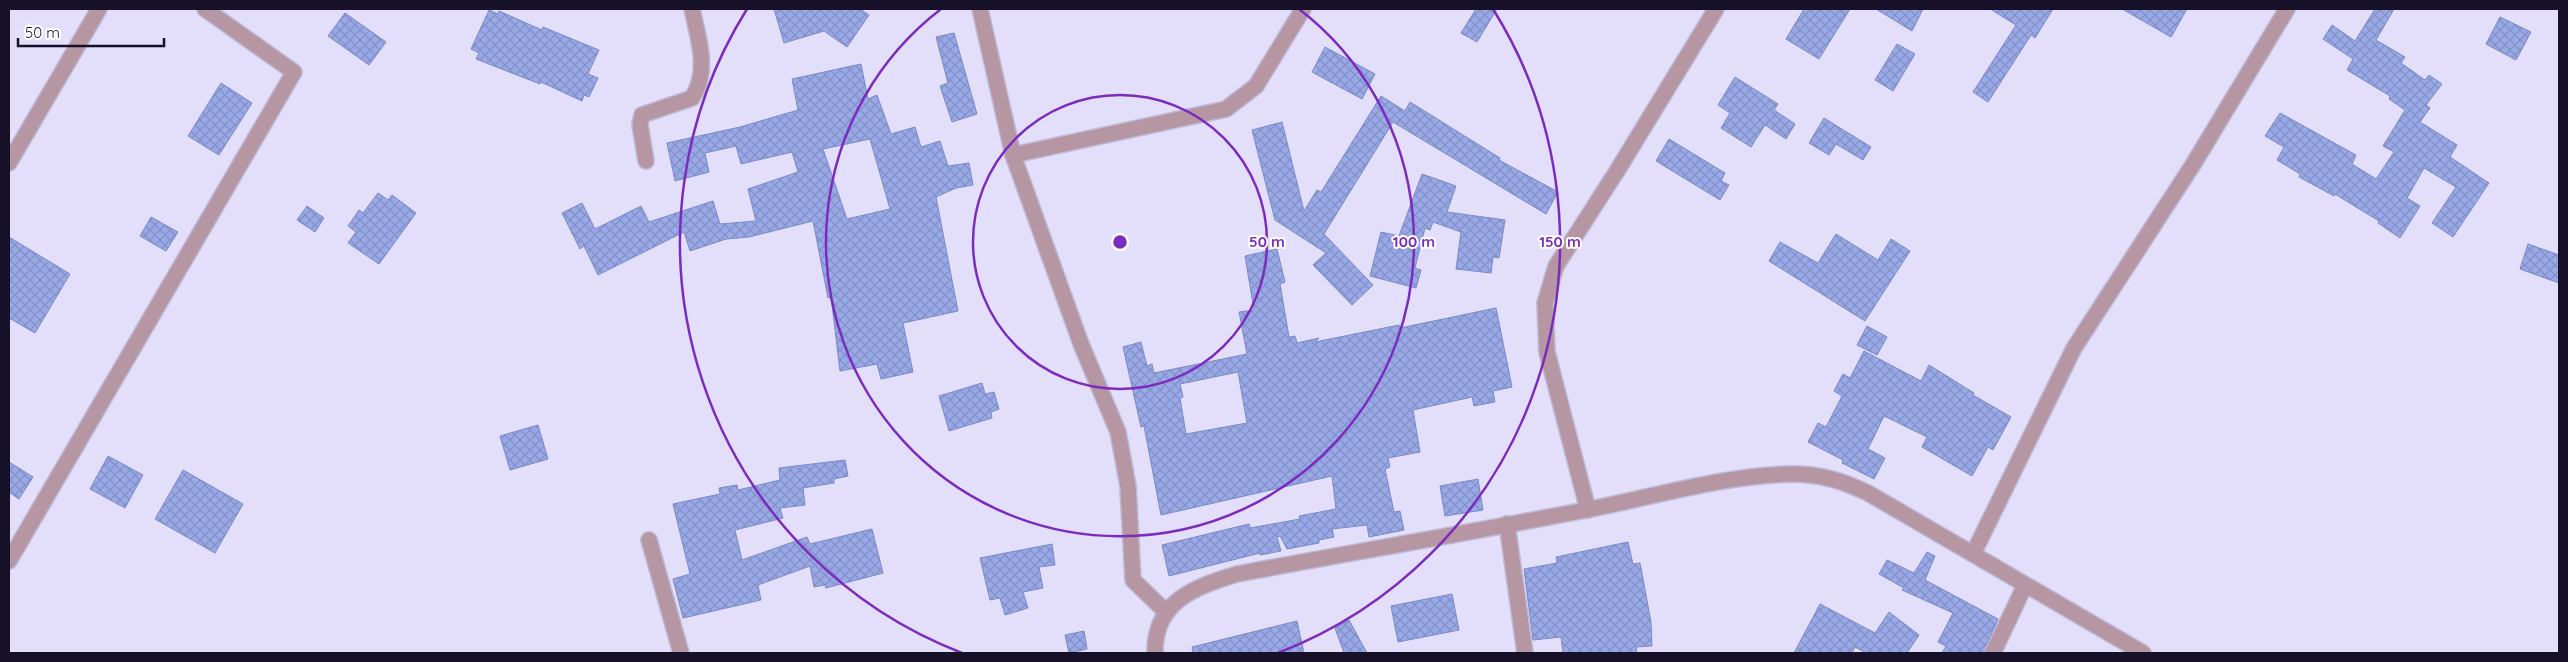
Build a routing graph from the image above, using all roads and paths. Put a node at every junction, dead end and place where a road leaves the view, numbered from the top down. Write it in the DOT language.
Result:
graph roads {
  1 [pos="99,9"];
  2 [pos="205,9"];
  3 [pos="692,9"];
  4 [pos="980,9"];
  5 [pos="1303,9"];
  6 [pos="1716,9"];
  7 [pos="2287,9"];
  8 [pos="1013,155"];
  9 [pos="646,161"];
  10 [pos="9,163"];
  11 [pos="1588,510"];
  12 [pos="1507,524"];
  13 [pos="649,540"];
  14 [pos="1973,554"];
  15 [pos="9,561"];
  16 [pos="2025,585"];
  17 [pos="1166,612"];
  18 [pos="681,653"];
  19 [pos="1155,653"];
  20 [pos="1525,653"];
  21 [pos="1993,653"];
  22 [pos="2143,653"];
  1 -- 10 [label="street"];
  2 -- 15 [label="street"];
  3 -- 9 [label="street"];
  4 -- 8 [label="street"];
  5 -- 8 [label="street"];
  6 -- 11 [label="street"];
  7 -- 14 [label="street"];
  8 -- 17 [label="street"];
  11 -- 12 [label="street"];
  11 -- 14 [label="street"];
  12 -- 17 [label="street"];
  12 -- 20 [label="street"];
  13 -- 18 [label="street"];
  14 -- 16 [label="street"];
  16 -- 21 [label="street"];
  16 -- 22 [label="street"];
  17 -- 19 [label="street"];
}
